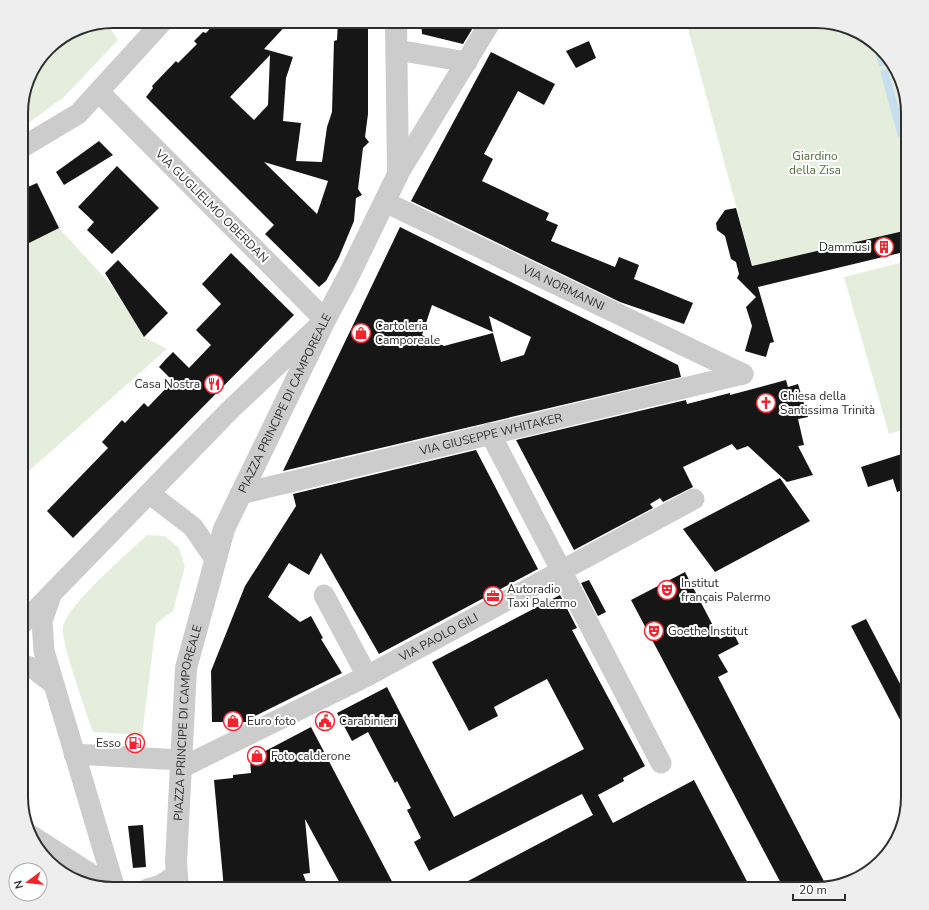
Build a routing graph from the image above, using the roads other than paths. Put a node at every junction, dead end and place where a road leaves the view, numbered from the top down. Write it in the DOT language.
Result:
graph roads {
  1 [pos="157,28"];
  2 [pos="396,28"];
  3 [pos="487,28"];
  4 [pos="397,50"];
  5 [pos="467,62"];
  6 [pos="99,92"];
  7 [pos="28,146"];
  8 [pos="398,174"];
  9 [pos="385,202"];
  10 [pos="325,320"];
  11 [pos="742,374"];
  12 [pos="490,433"];
  13 [pos="150,494"];
  14 [pos="240,494"];
  15 [pos="694,498"];
  16 [pos="215,560"];
  17 [pos="562,572"];
  18 [pos="52,594"];
  19 [pos="324,595"];
  20 [pos="28,618"];
  21 [pos="28,666"];
  22 [pos="367,676"];
  23 [pos="52,683"];
  24 [pos="74,754"];
  25 [pos="660,763"];
  26 [pos="181,764"];
  27 [pos="42,843"];
  28 [pos="101,881"];
  29 [pos="112,882"];
  30 [pos="177,882"];
  1 -- 6 [label="street"];
  2 -- 4 [label="street"];
  3 -- 5 [label="street"];
  4 -- 5 [label="street"];
  4 -- 8 [label="street"];
  5 -- 8 [label="street"];
  6 -- 7 [label="street"];
  6 -- 10 [label="street, VIA GUGLIELMO OBERDAN"];
  8 -- 9 [label="street"];
  9 -- 10 [label="street"];
  9 -- 11 [label="street, VIA NORMANNI"];
  10 -- 13 [label="street, PIAZZA PRINCIPE DI CAMPOREALE"];
  10 -- 14 [label="street, PIAZZA PRINCIPE DI CAMPOREALE"];
  11 -- 12 [label="street, VIA GIUSEPPE WHITAKER"];
  12 -- 14 [label="street, VIA GIUSEPPE WHITAKER"];
  12 -- 17 [label="street"];
  13 -- 16 [label="street"];
  13 -- 18 [label="street, PIAZZA PRINCIPE DI CAMPOREALE"];
  14 -- 16 [label="street, PIAZZA PRINCIPE DI CAMPOREALE"];
  15 -- 17 [label="street, VIA PAOLO GILI"];
  16 -- 26 [label="street, PIAZZA PRINCIPE DI CAMPOREALE"];
  17 -- 22 [label="street, VIA PAOLO GILI"];
  17 -- 25 [label="street"];
  18 -- 20 [label="street, PIAZZA PRINCIPE DI CAMPOREALE"];
  18 -- 23 [label="street, PIAZZA PRINCIPE DI CAMPOREALE"];
  19 -- 22 [label="street"];
  21 -- 23 [label="street"];
  22 -- 26 [label="street, VIA PAOLO GILI"];
  23 -- 24 [label="street, PIAZZA PRINCIPE DI CAMPOREALE"];
  24 -- 26 [label="street"];
  24 -- 29 [label="street, PIAZZA PRINCIPE DI CAMPOREALE"];
  26 -- 30 [label="street, PIAZZA PRINCIPE DI CAMPOREALE"];
  27 -- 28 [label="street, PIAZZA PRINCIPE DI CAMPOREALE"];
}
